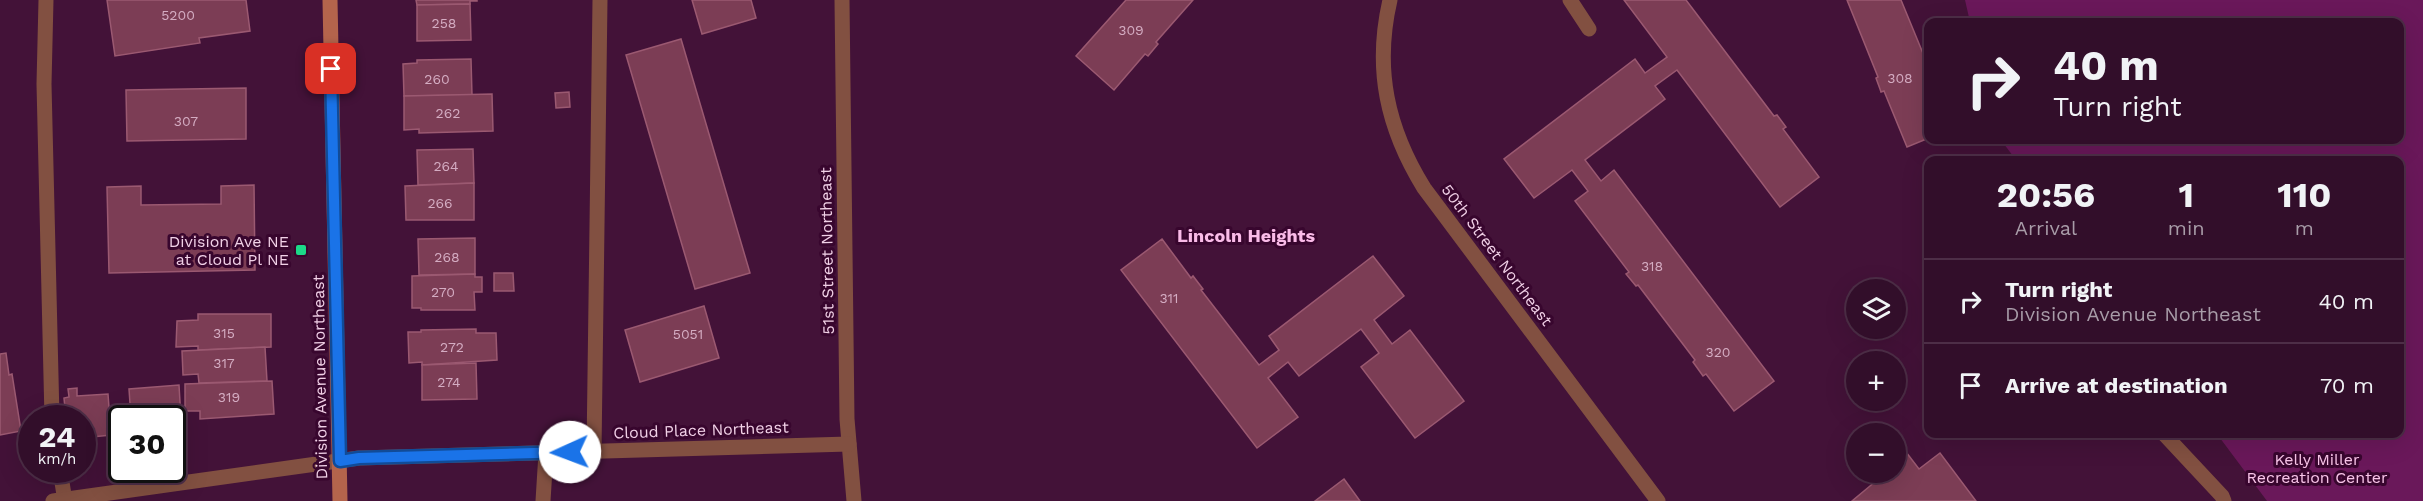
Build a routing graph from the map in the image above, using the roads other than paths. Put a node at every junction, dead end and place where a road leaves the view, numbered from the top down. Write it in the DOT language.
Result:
graph roads {
  1 [pos="46,0"];
  2 [pos="330,0"];
  3 [pos="600,0"];
  4 [pos="842,0"];
  5 [pos="1390,0"];
  6 [pos="1570,0"];
  7 [pos="1590,29"];
  8 [pos="52,405"];
  9 [pos="2168,438"];
  10 [pos="849,444"];
  11 [pos="594,451"];
  12 [pos="546,453"];
  13 [pos="340,461"];
  14 [pos="60,483"];
  15 [pos="61,500"];
  16 [pos="340,501"];
  17 [pos="543,501"];
  18 [pos="854,501"];
  19 [pos="1658,501"];
  20 [pos="2224,501"];
  1 -- 8 [label="street"];
  2 -- 13 [label="street, Division Avenue Northeast"];
  3 -- 11 [label="street"];
  4 -- 10 [label="street, 51st Street Northeast"];
  5 -- 19 [label="street, 50th Street Northeast"];
  6 -- 7 [label="street"];
  9 -- 20 [label="street"];
  10 -- 11 [label="street, Cloud Place Northeast"];
  10 -- 18 [label="street, 51st Street Northeast"];
  11 -- 12 [label="street, Cloud Place Northeast"];
  12 -- 13 [label="street, Cloud Place Northeast"];
  12 -- 17 [label="street"];
  13 -- 15 [label="street, Cloud Place Northeast"];
  13 -- 16 [label="street, Division Avenue Northeast"];
  14 -- 15 [label="street"];
}
